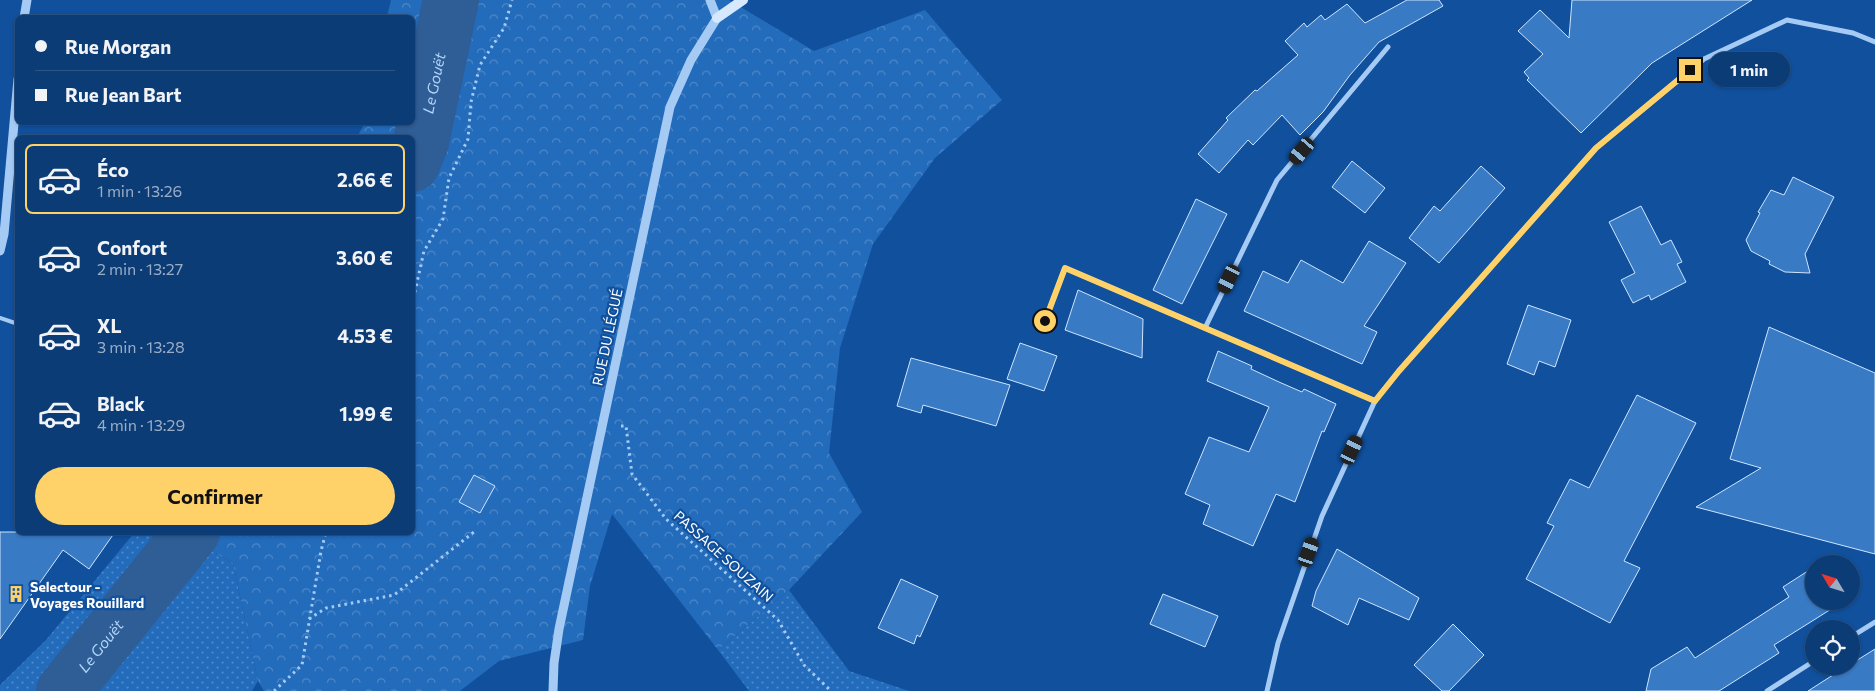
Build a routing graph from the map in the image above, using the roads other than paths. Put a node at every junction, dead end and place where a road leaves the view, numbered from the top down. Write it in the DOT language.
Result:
graph roads {
  1 [pos="26,0"];
  2 [pos="710,0"];
  3 [pos="743,0"];
  4 [pos="24,15"];
  5 [pos="717,18"];
  6 [pos="1875,42"];
  7 [pos="1388,47"];
  8 [pos="15,112"];
  9 [pos="0,251"];
  10 [pos="0,318"];
  11 [pos="1045,321"];
  12 [pos="15,323"];
  13 [pos="1204,328"];
  14 [pos="1375,401"];
  15 [pos="1875,622"];
  16 [pos="1860,631"];
  17 [pos="1805,667"];
  18 [pos="553,691"];
  19 [pos="1267,691"];
  20 [pos="1766,691"];
  1 -- 4 [label="street"];
  2 -- 5 [label="street"];
  3 -- 5 [label="main road"];
  5 -- 18 [label="street, RUE DU LÉGUÉ"];
  6 -- 14 [label="street"];
  7 -- 13 [label="street"];
  8 -- 9 [label="street"];
  10 -- 12 [label="lane"];
  11 -- 13 [label="street"];
  13 -- 14 [label="street"];
  14 -- 19 [label="street"];
  15 -- 16 [label="street"];
  17 -- 20 [label="street"];
}
